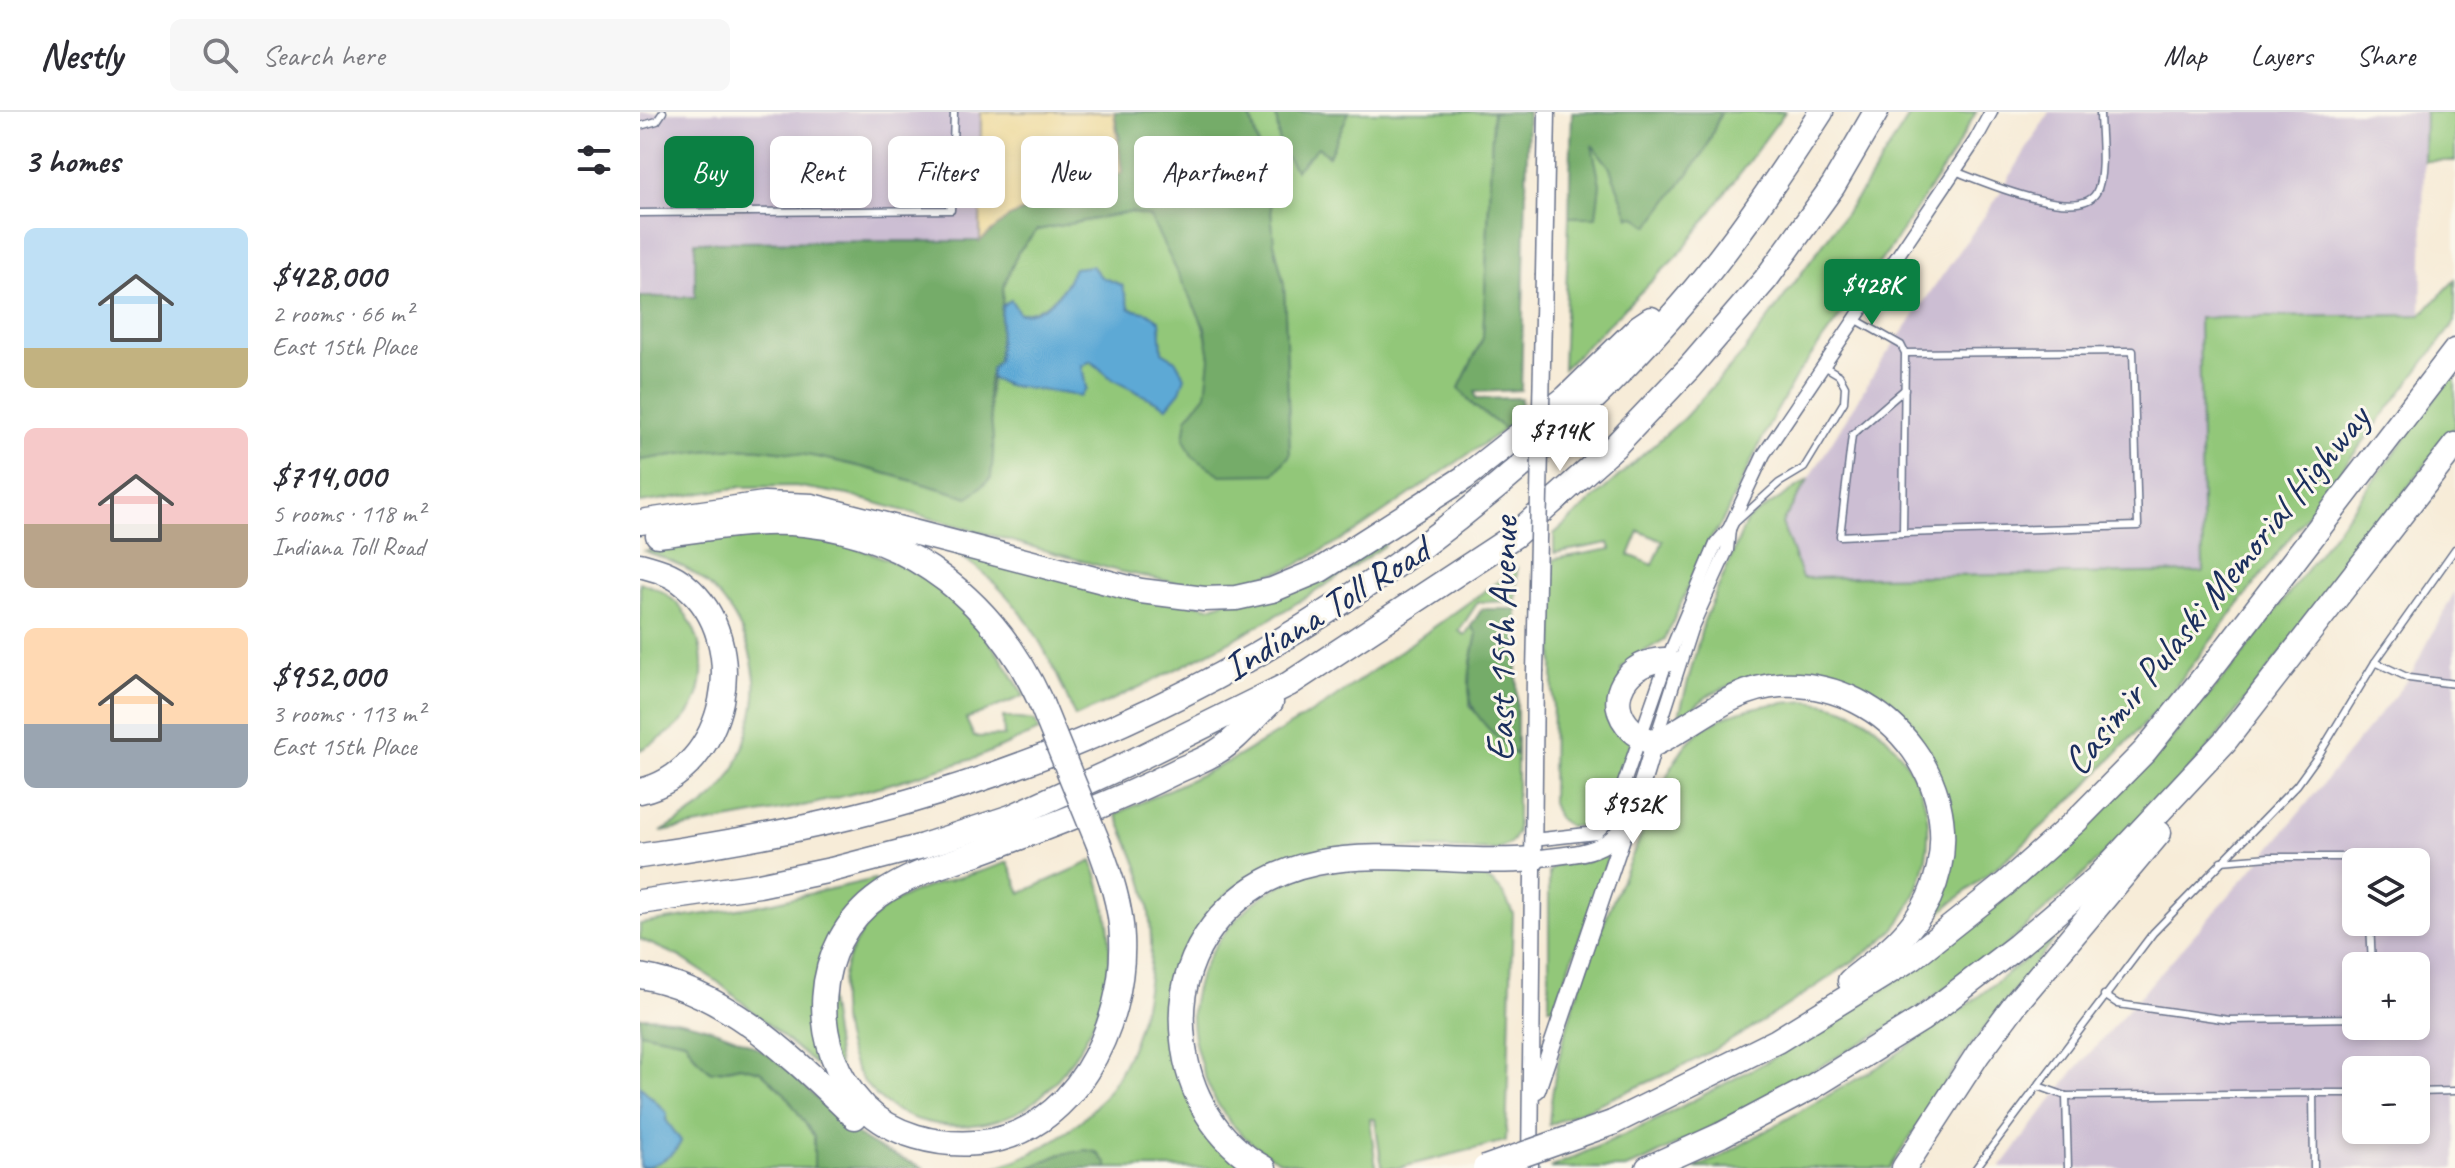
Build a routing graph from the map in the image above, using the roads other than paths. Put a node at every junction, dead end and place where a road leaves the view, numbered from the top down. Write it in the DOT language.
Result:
graph roads {
  1 [pos="663,112"];
  2 [pos="954,112"];
  3 [pos="1547,112"];
  4 [pos="1821,112"];
  5 [pos="1876,112"];
  6 [pos="1991,112"];
  7 [pos="2100,112"];
  8 [pos="640,126"];
  9 [pos="1955,171"];
  10 [pos="640,213"];
  11 [pos="1695,288"];
  12 [pos="1855,319"];
  13 [pos="2455,351"];
  14 [pos="1905,353"];
  15 [pos="1824,365"];
  16 [pos="1905,389"];
  17 [pos="2455,445"];
  18 [pos="859,516"];
  19 [pos="640,522"];
  20 [pos="1729,529"];
  21 [pos="1903,533"];
  22 [pos="640,538"];
  23 [pos="2455,549"];
  24 [pos="640,565"];
  25 [pos="1667,660"];
  26 [pos="2375,662"];
  27 [pos="1289,684"];
  28 [pos="2455,684"];
  29 [pos="1048,700"];
  30 [pos="1648,740"];
  31 [pos="2225,741"];
  32 [pos="640,791"];
  33 [pos="1626,826"];
  34 [pos="1105,842"];
  35 [pos="1533,850"];
  36 [pos="640,856"];
  37 [pos="2342,857"];
  38 [pos="2221,861"];
  39 [pos="640,902"];
  40 [pos="640,976"];
  41 [pos="2104,995"];
  42 [pos="2342,1018"];
  43 [pos="1777,1041"];
  44 [pos="2038,1086"];
  45 [pos="2455,1091"];
  46 [pos="2430,1092"];
  47 [pos="2313,1093"];
  48 [pos="2342,1093"];
  49 [pos="2066,1096"];
  50 [pos="1532,1107"];
  51 [pos="1264,1168"];
  52 [pos="1485,1168"];
  53 [pos="1530,1168"];
  54 [pos="1648,1168"];
  55 [pos="1904,1168"];
  56 [pos="1976,1168"];
  57 [pos="2068,1168"];
  58 [pos="2314,1168"];
  1 -- 8 [label="lane"];
  2 -- 10 [label="lane"];
  3 -- 35 [label="street, East 15th Avenue, bridge"];
  4 -- 11 [label="highway, Indiana Toll Road"];
  5 -- 27 [label="highway, Indiana Toll Road"];
  6 -- 9 [label="street"];
  7 -- 9 [label="lane"];
  9 -- 12 [label="street"];
  11 -- 18 [label="highway"];
  11 -- 36 [label="highway, Indiana Toll Road"];
  12 -- 14 [label="lane"];
  12 -- 15 [label="street"];
  13 -- 43 [label="highway, Casimir Pulaski Memorial Highway"];
  14 -- 16 [label="lane"];
  14 -- 21 [label="lane"];
  15 -- 20 [label="street"];
  15 -- 20 [label="lane"];
  16 -- 21 [label="lane"];
  16 -- 21 [label="lane"];
  17 -- 31 [label="highway"];
  18 -- 19 [label="highway"];
  18 -- 29 [label="highway"];
  20 -- 25 [label="street"];
  20 -- 30 [label="street"];
  22 -- 29 [label="highway"];
  23 -- 26 [label="lane"];
  24 -- 32 [label="highway"];
  25 -- 30 [label="street"];
  25 -- 30 [label="highway"];
  26 -- 28 [label="lane"];
  26 -- 38 [label="lane"];
  27 -- 34 [label="highway"];
  27 -- 39 [label="highway, Indiana Toll Road"];
  29 -- 34 [label="highway"];
  30 -- 33 [label="street"];
  30 -- 35 [label="street"];
  30 -- 43 [label="highway"];
  31 -- 54 [label="highway"];
  31 -- 55 [label="highway"];
  33 -- 35 [label="street"];
  33 -- 50 [label="street"];
  34 -- 40 [label="highway"];
  35 -- 50 [label="street, East 15th Avenue"];
  35 -- 51 [label="highway"];
  37 -- 38 [label="lane"];
  38 -- 41 [label="lane"];
  41 -- 42 [label="lane"];
  41 -- 44 [label="lane"];
  43 -- 52 [label="highway, Casimir Pulaski Memorial Highway, bridge"];
  44 -- 49 [label="lane"];
  44 -- 56 [label="lane"];
  45 -- 46 [label="lane"];
  47 -- 48 [label="lane"];
  47 -- 49 [label="lane"];
  47 -- 58 [label="lane"];
  49 -- 57 [label="lane"];
  50 -- 53 [label="street, East 15th Avenue"];
}
